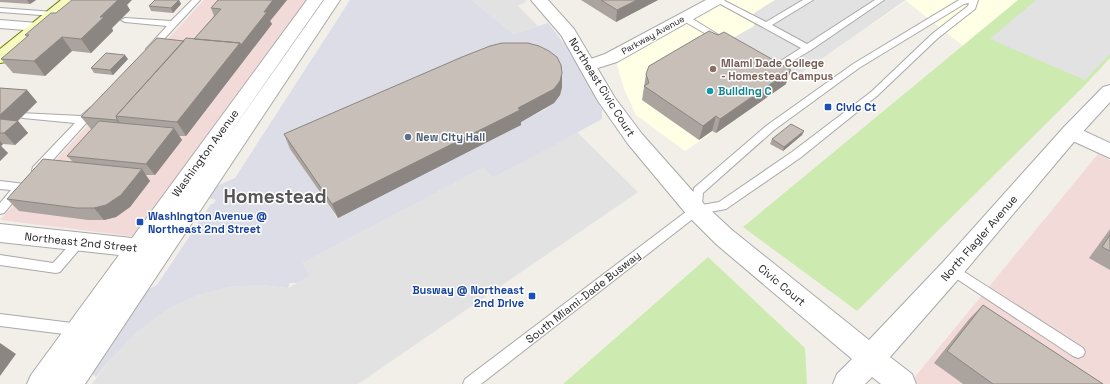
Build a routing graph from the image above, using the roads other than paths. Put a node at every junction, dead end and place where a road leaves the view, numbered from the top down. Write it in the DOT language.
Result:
graph roads {
  1 [pos="70,0"];
  2 [pos="196,0"];
  3 [pos="315,0"];
  4 [pos="332,0"];
  5 [pos="539,0"];
  6 [pos="717,0"];
  7 [pos="809,0"];
  8 [pos="880,0"];
  9 [pos="973,0"];
  10 [pos="0,10"];
  11 [pos="54,14"];
  12 [pos="685,18"];
  13 [pos="125,20"];
  14 [pos="0,24"];
  15 [pos="174,24"];
  16 [pos="766,25"];
  17 [pos="38,27"];
  18 [pos="730,44"];
  19 [pos="808,48"];
  20 [pos="0,58"];
  21 [pos="142,58"];
  22 [pos="588,66"];
  23 [pos="768,66"];
  24 [pos="1110,91"];
  25 [pos="100,103"];
  26 [pos="23,115"];
  27 [pos="84,120"];
  28 [pos="1070,132"];
  29 [pos="1110,152"];
  30 [pos="26,181"];
  31 [pos="0,185"];
  32 [pos="0,210"];
  33 [pos="696,210"];
  34 [pos="1,235"];
  35 [pos="79,242"];
  36 [pos="137,248"];
  37 [pos="161,251"];
  38 [pos="0,260"];
  39 [pos="952,269"];
  40 [pos="0,320"];
  41 [pos="79,330"];
  42 [pos="104,334"];
  43 [pos="1078,352"];
  44 [pos="870,358"];
  45 [pos="40,384"];
  46 [pos="69,384"];
  47 [pos="470,384"];
  48 [pos="847,384"];
  49 [pos="902,384"];
  1 -- 11 [label="main road"];
  2 -- 15 [label="lane"];
  3 -- 36 [label="street, Washington Avenue"];
  4 -- 37 [label="street, Washington Avenue"];
  5 -- 22 [label="street, Northeast Civic Court"];
  6 -- 12 [label="street, Parkway Avenue"];
  6 -- 16 [label="lane"];
  7 -- 16 [label="lane"];
  8 -- 19 [label="lane"];
  9 -- 33 [label="lane, South Miami-Dade Busway"];
  9 -- 33 [label="lane, South Miami-Dade Busway"];
  10 -- 11 [label="lane"];
  11 -- 17 [label="main road"];
  12 -- 18 [label="lane"];
  12 -- 22 [label="street, Parkway Avenue"];
  13 -- 15 [label="lane"];
  14 -- 17 [label="street"];
  15 -- 21 [label="lane"];
  16 -- 19 [label="lane"];
  17 -- 20 [label="main road"];
  19 -- 23 [label="lane"];
  22 -- 33 [label="street, Northeast Civic Court"];
  24 -- 28 [label="street, North Flagler Avenue"];
  25 -- 27 [label="lane"];
  26 -- 27 [label="lane"];
  27 -- 30 [label="lane"];
  28 -- 29 [label="street"];
  28 -- 39 [label="street, North Flagler Avenue"];
  30 -- 31 [label="lane"];
  30 -- 32 [label="lane"];
  33 -- 44 [label="street, Civic Court"];
  33 -- 47 [label="lane, South Miami-Dade Busway"];
  34 -- 35 [label="street, Northeast 2nd Street"];
  35 -- 36 [label="street, Northeast 2nd Street"];
  35 -- 38 [label="lane"];
  36 -- 37 [label="street, Northeast 2nd Street"];
  36 -- 41 [label="street, Washington Avenue"];
  37 -- 42 [label="street, Washington Avenue"];
  39 -- 43 [label="lane"];
  39 -- 44 [label="street, North Flagler Avenue"];
  40 -- 41 [label="lane"];
  41 -- 42 [label="lane"];
  41 -- 45 [label="street, Washington Avenue"];
  42 -- 46 [label="street, Washington Avenue"];
  44 -- 48 [label="street, North Flagler Avenue"];
  44 -- 49 [label="street, Civic Court"];
}
